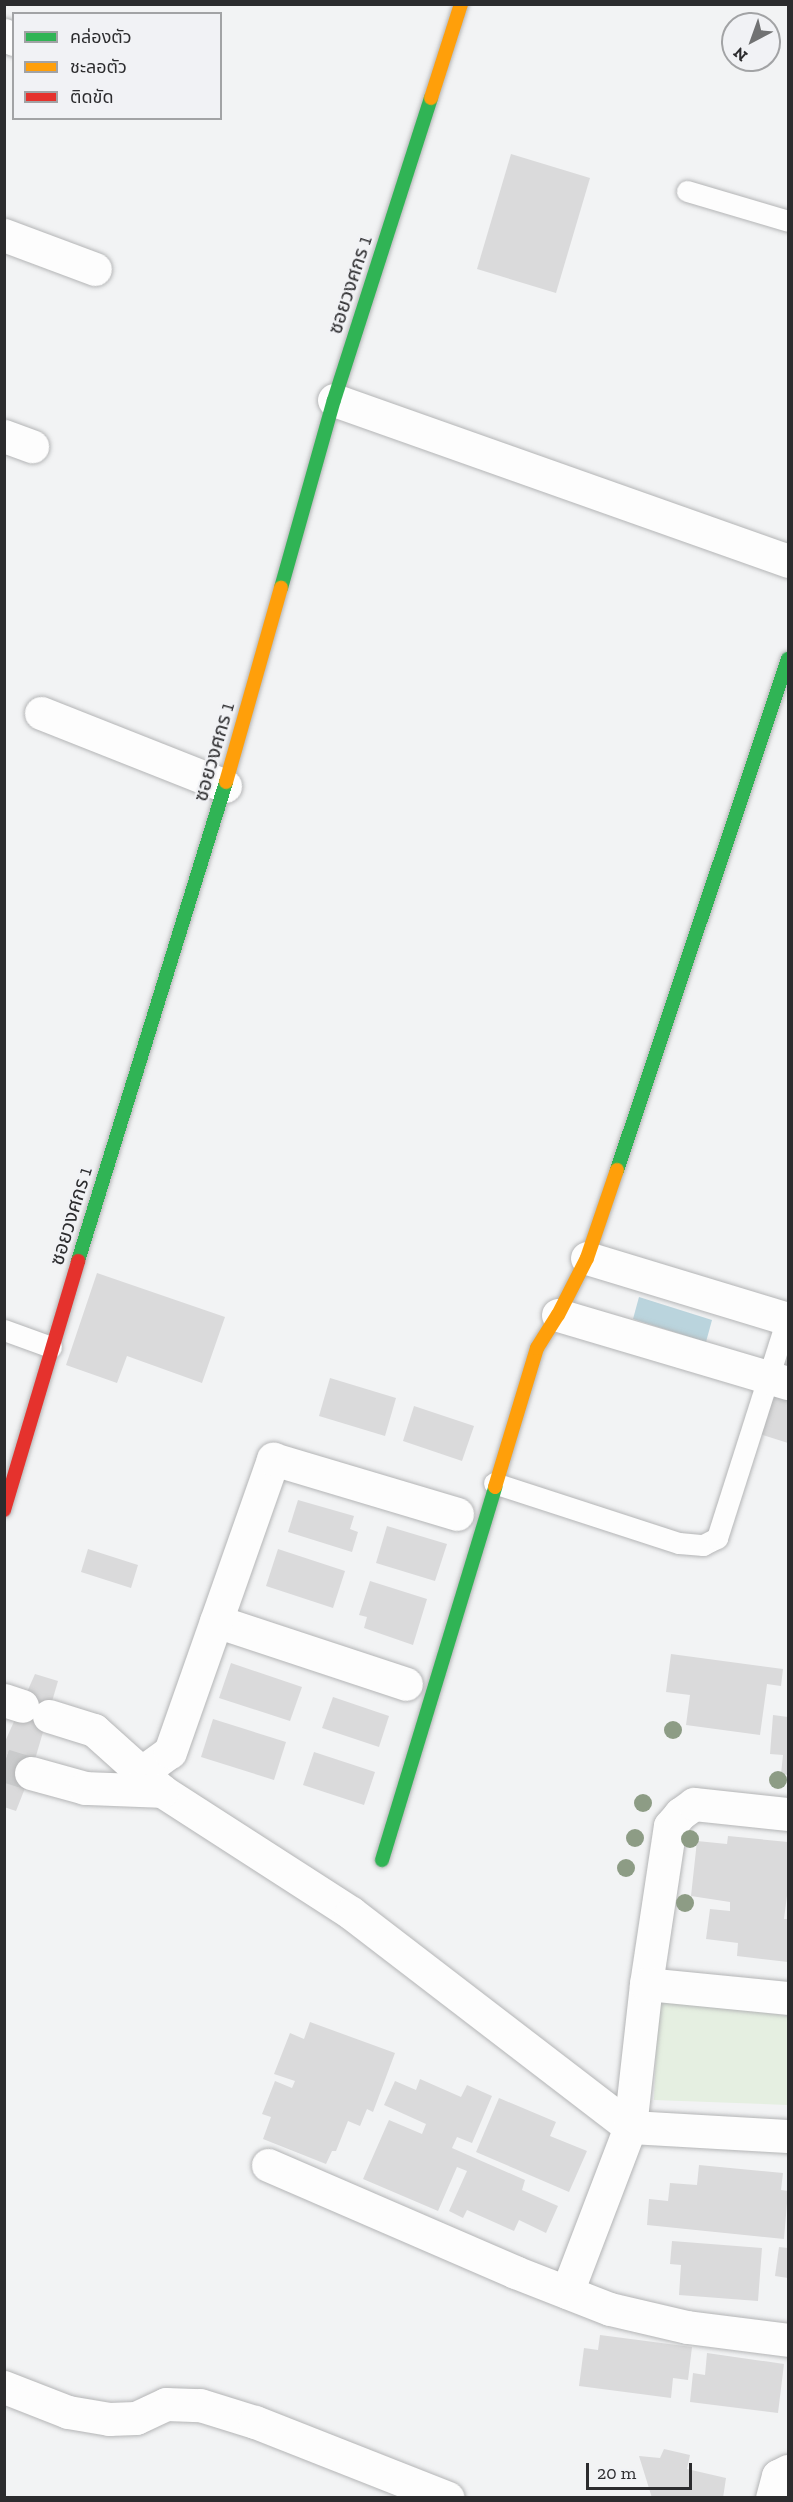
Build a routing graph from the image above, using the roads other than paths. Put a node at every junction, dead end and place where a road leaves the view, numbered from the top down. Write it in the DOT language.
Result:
graph roads {
  1 [pos="461,4"];
  2 [pos="687,190"];
  3 [pos="789,221"];
  4 [pos="4,236"];
  5 [pos="95,269"];
  6 [pos="334,400"];
  7 [pos="789,561"];
  8 [pos="789,659"];
  9 [pos="41,713"];
  10 [pos="225,786"];
  11 [pos="587,1258"];
  12 [pos="558,1315"];
  13 [pos="788,1319"];
  14 [pos="4,1330"];
  15 [pos="51,1347"];
  16 [pos="778,1380"];
  17 [pos="494,1483"];
  18 [pos="4,1510"];
  19 [pos="457,1514"];
  20 [pos="216,1621"];
  21 [pos="406,1684"];
  22 [pos="25,1707"];
  23 [pos="31,1773"];
  24 [pos="152,1782"];
  25 [pos="789,1814"];
  26 [pos="382,1860"];
  27 [pos="646,1984"];
  28 [pos="789,1998"];
  29 [pos="630,2127"];
  30 [pos="789,2136"];
  31 [pos="268,2165"];
  32 [pos="567,2292"];
  33 [pos="789,2340"];
  34 [pos="4,2387"];
  35 [pos="789,2471"];
  36 [pos="448,2498"];
  37 [pos="771,2498"];
  1 -- 6 [label="street, ซอยวงศกร 1"];
  2 -- 3 [label="lane"];
  4 -- 5 [label="street"];
  6 -- 7 [label="street"];
  6 -- 10 [label="street, ซอยวงศกร 1"];
  8 -- 11 [label="street"];
  9 -- 10 [label="street"];
  10 -- 15 [label="street, ซอยวงศกร 1"];
  11 -- 12 [label="street"];
  11 -- 13 [label="street"];
  12 -- 16 [label="street"];
  12 -- 17 [label="street"];
  13 -- 16 [label="lane"];
  14 -- 15 [label="lane"];
  15 -- 18 [label="street, ซอยวงศกร 1"];
  16 -- 17 [label="lane"];
  17 -- 26 [label="street"];
  19 -- 20 [label="street"];
  20 -- 21 [label="street"];
  20 -- 24 [label="street"];
  22 -- 24 [label="street"];
  23 -- 24 [label="street"];
  24 -- 29 [label="street"];
  25 -- 27 [label="street"];
  27 -- 28 [label="street"];
  27 -- 29 [label="street"];
  29 -- 30 [label="street"];
  29 -- 32 [label="street"];
  31 -- 32 [label="street"];
  32 -- 33 [label="street"];
  34 -- 36 [label="street"];
  35 -- 37 [label="street"];
}
